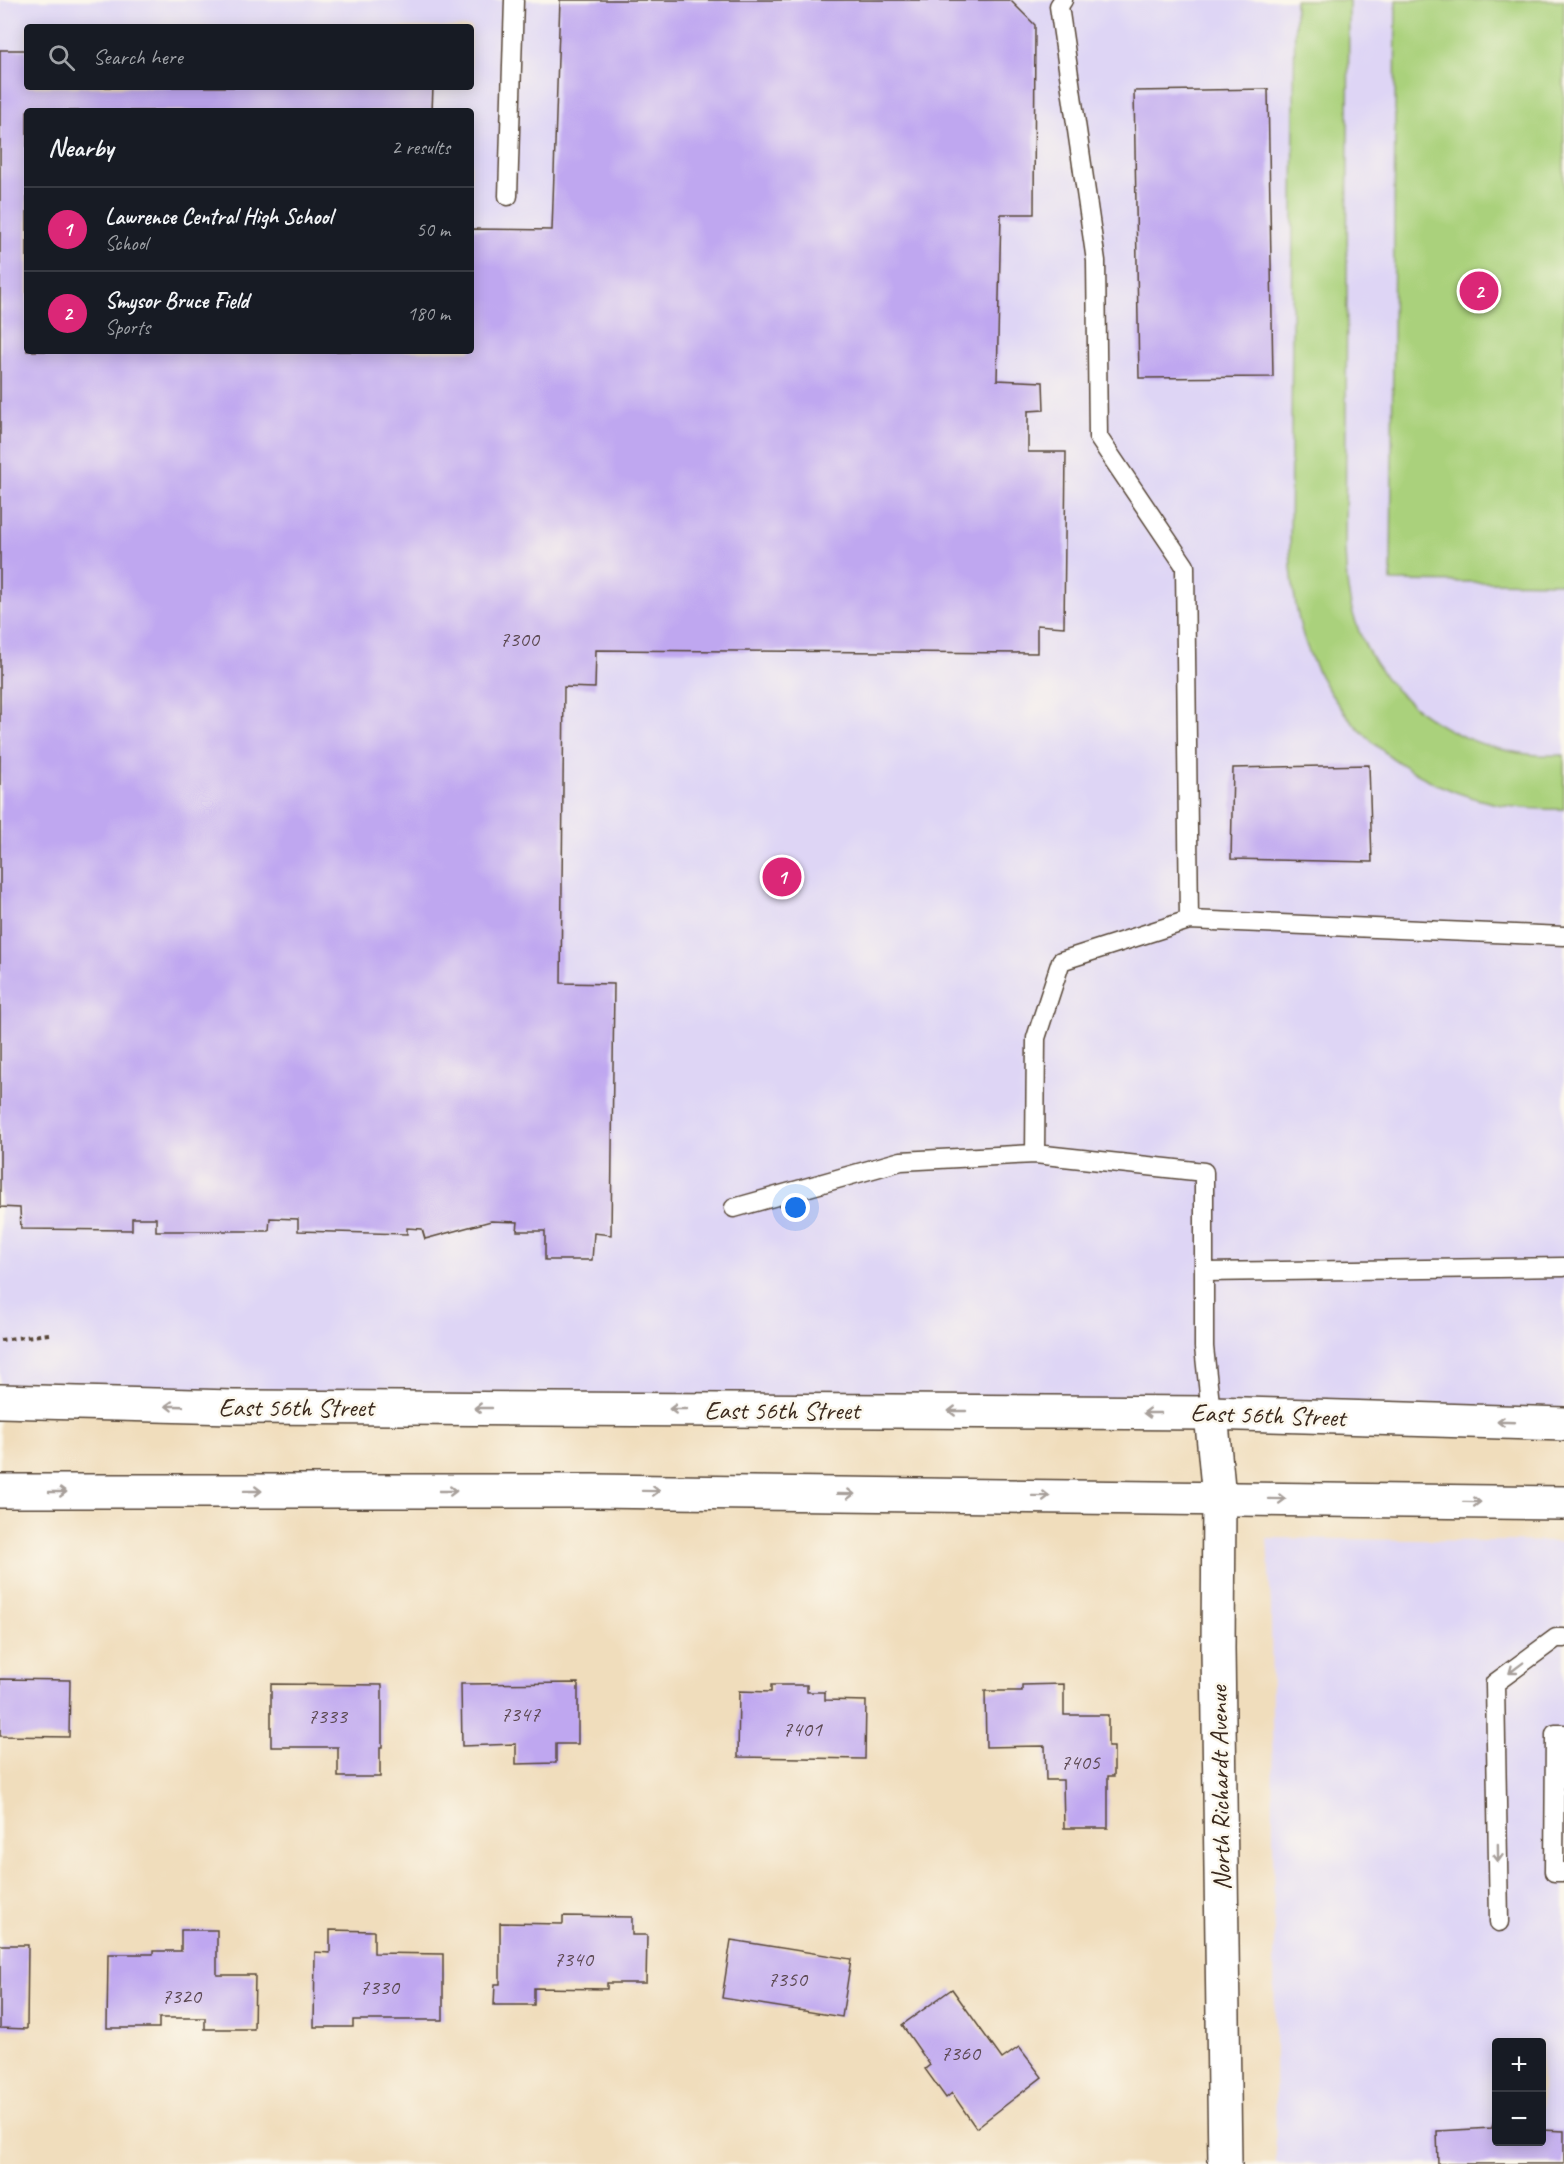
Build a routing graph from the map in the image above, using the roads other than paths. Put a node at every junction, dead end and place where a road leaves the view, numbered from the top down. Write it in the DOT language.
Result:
graph roads {
  1 [pos="514,0"];
  2 [pos="1058,2"];
  3 [pos="508,196"];
  4 [pos="1189,920"];
  5 [pos="1564,936"];
  6 [pos="1035,1154"];
  7 [pos="734,1208"];
  8 [pos="1564,1267"];
  9 [pos="1204,1272"];
  10 [pos="0,1401"];
  11 [pos="1211,1413"];
  12 [pos="1564,1424"];
  13 [pos="0,1491"];
  14 [pos="1219,1498"];
  15 [pos="1564,1503"];
  16 [pos="1564,1638"];
  17 [pos="1564,1734"];
  18 [pos="1564,1872"];
  19 [pos="1499,1922"];
  20 [pos="1225,2164"];
  1 -- 3 [label="lane"];
  2 -- 4 [label="lane"];
  4 -- 5 [label="lane"];
  4 -- 6 [label="lane"];
  6 -- 7 [label="lane"];
  6 -- 9 [label="lane"];
  8 -- 9 [label="lane"];
  9 -- 11 [label="lane"];
  11 -- 10 [label="main road, East 56th Street, one-way"];
  12 -- 11 [label="main road, East 56th Street, one-way"];
  11 -- 14 [label="main road, North Richardt Avenue"];
  13 -- 14 [label="main road, one-way"];
  14 -- 15 [label="main road, one-way"];
  14 -- 20 [label="main road, North Richardt Avenue"];
  16 -- 19 [label="lane, one-way"];
  17 -- 18 [label="lane"];
}
